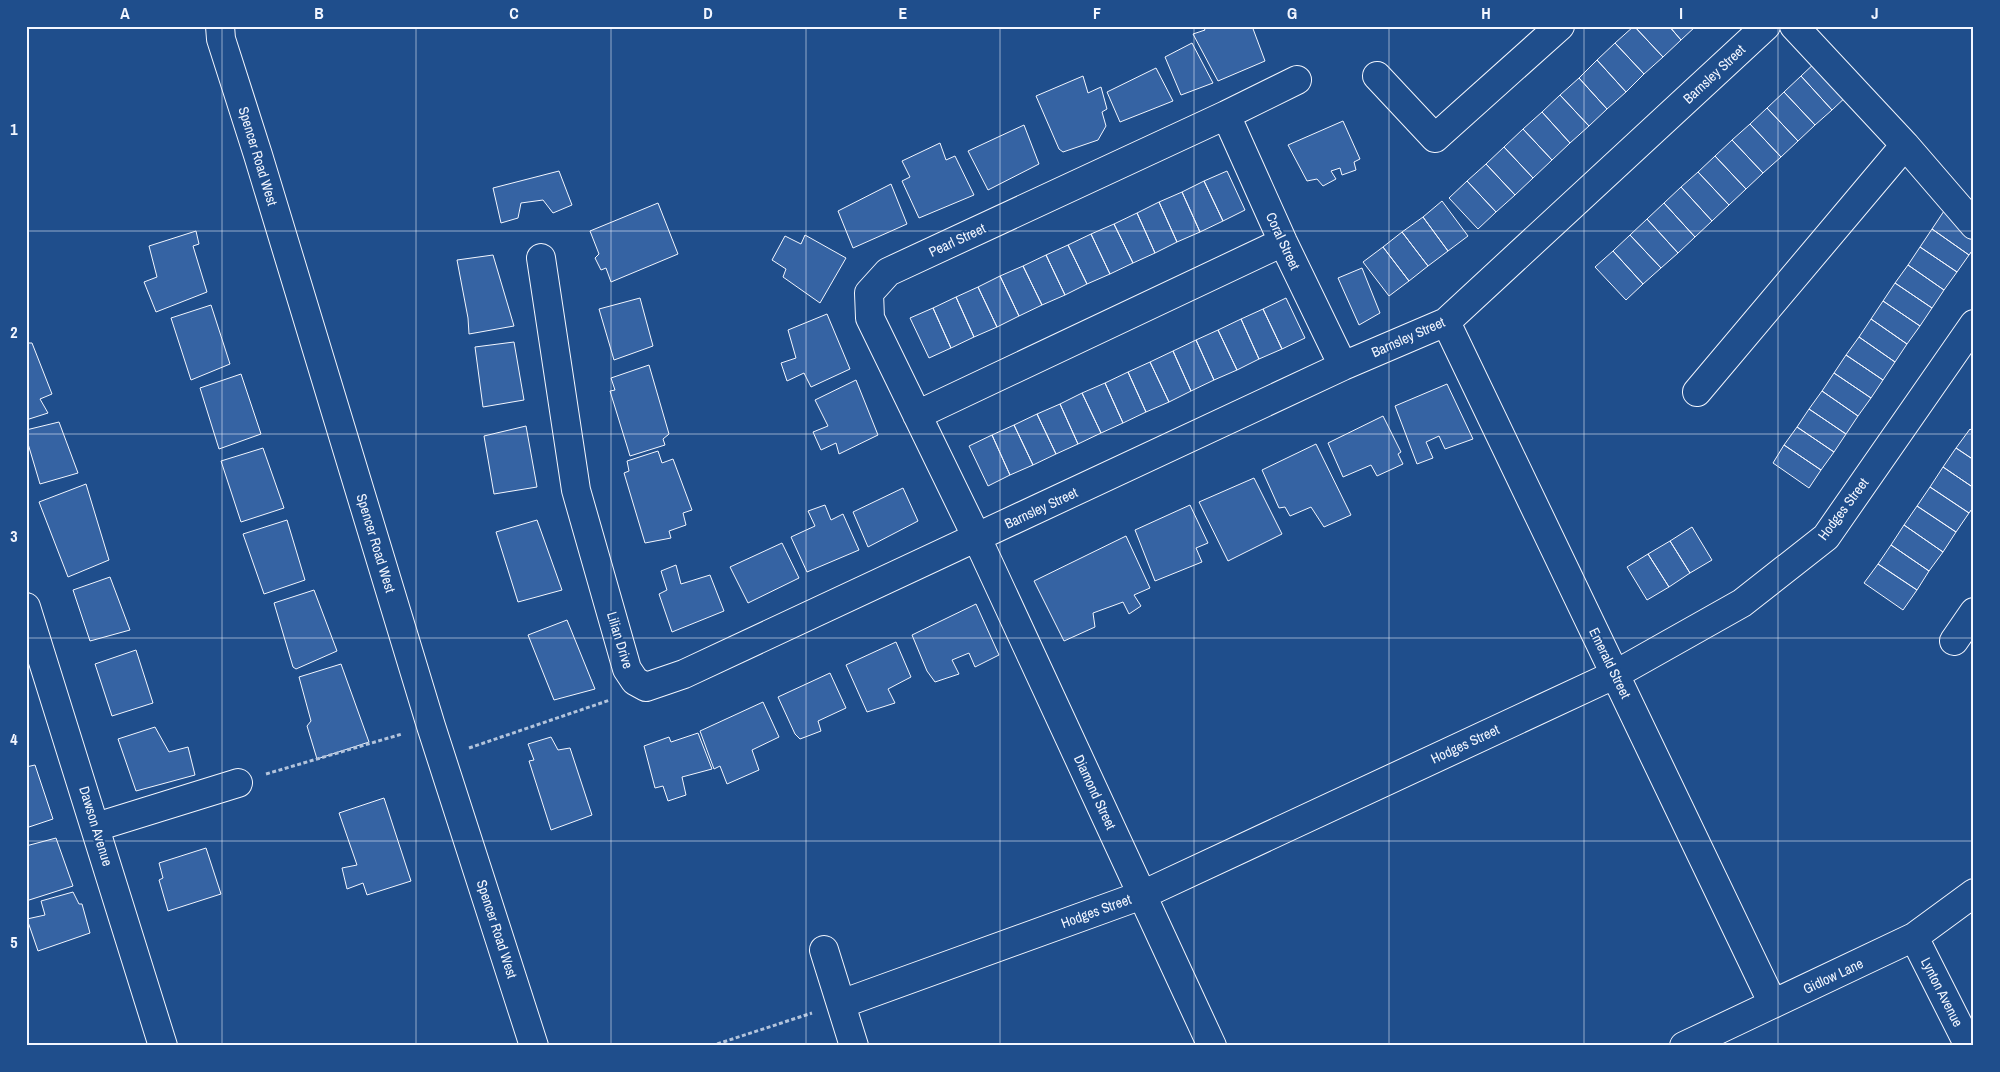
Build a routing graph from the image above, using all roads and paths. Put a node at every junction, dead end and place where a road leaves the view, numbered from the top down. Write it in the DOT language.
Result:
graph roads {
  1 [pos="1560,26"];
  2 [pos="1766,26"];
  3 [pos="1794,26"];
  4 [pos="218,31"];
  5 [pos="1377,76"];
  6 [pos="1297,80"];
  7 [pos="1226,115"];
  8 [pos="1905,145"];
  9 [pos="1974,225"];
  10 [pos="1283,242"];
  11 [pos="541,258"];
  12 [pos="1446,322"];
  13 [pos="1974,324"];
  14 [pos="1343,366"];
  15 [pos="1697,392"];
  16 [pos="917,415"];
  17 [pos="978,538"];
  18 [pos="26,607"];
  19 [pos="1974,612"];
  20 [pos="1954,640"];
  21 [pos="1616,674"];
  22 [pos="646,687"];
  23 [pos="431,726"];
  24 [pos="443,758"];
  25 [pos="234,784"];
  26 [pos="96,827"];
  27 [pos="1974,893"];
  28 [pos="1142,895"];
  29 [pos="1914,937"];
  30 [pos="824,950"];
  31 [pos="841,1004"];
  32 [pos="1773,1004"];
  33 [pos="163,1046"];
  34 [pos="534,1046"];
  35 [pos="711,1046"];
  36 [pos="854,1046"];
  37 [pos="1212,1046"];
  38 [pos="1684,1046"];
  39 [pos="1969,1046"];
  1 -- 5 [label="street"];
  2 -- 12 [label="street, Barnsley Street"];
  3 -- 8 [label="street"];
  4 -- 23 [label="street, Spencer Road West"];
  6 -- 7 [label="street, Pearl Street"];
  7 -- 10 [label="street, Coral Street"];
  7 -- 16 [label="street, Pearl Street"];
  8 -- 9 [label="street"];
  8 -- 15 [label="street"];
  10 -- 14 [label="street, Coral Street"];
  10 -- 16 [label="street"];
  11 -- 22 [label="street, Lilian Drive"];
  12 -- 14 [label="street, Barnsley Street"];
  12 -- 21 [label="street, Emerald Street"];
  13 -- 21 [label="street, Hodges Street"];
  14 -- 17 [label="street, Barnsley Street"];
  16 -- 17 [label="street, Pearl Street"];
  17 -- 22 [label="street"];
  17 -- 28 [label="street, Diamond Street"];
  18 -- 26 [label="street, Dawson Avenue"];
  19 -- 20 [label="street"];
  21 -- 28 [label="street, Hodges Street"];
  21 -- 32 [label="street, Emerald Street"];
  22 -- 24 [label="path"];
  23 -- 24 [label="street, Spencer Road West"];
  23 -- 25 [label="path"];
  24 -- 34 [label="street, Spencer Road West"];
  25 -- 26 [label="street"];
  26 -- 33 [label="street, Dawson Avenue"];
  27 -- 29 [label="street, Gidlow Lane"];
  28 -- 31 [label="street, Hodges Street"];
  28 -- 37 [label="street, Diamond Street"];
  29 -- 32 [label="street, Gidlow Lane"];
  29 -- 39 [label="street, Lynton Avenue"];
  30 -- 31 [label="street"];
  31 -- 35 [label="path"];
  31 -- 36 [label="street"];
  32 -- 38 [label="street, Gidlow Lane"];
}
